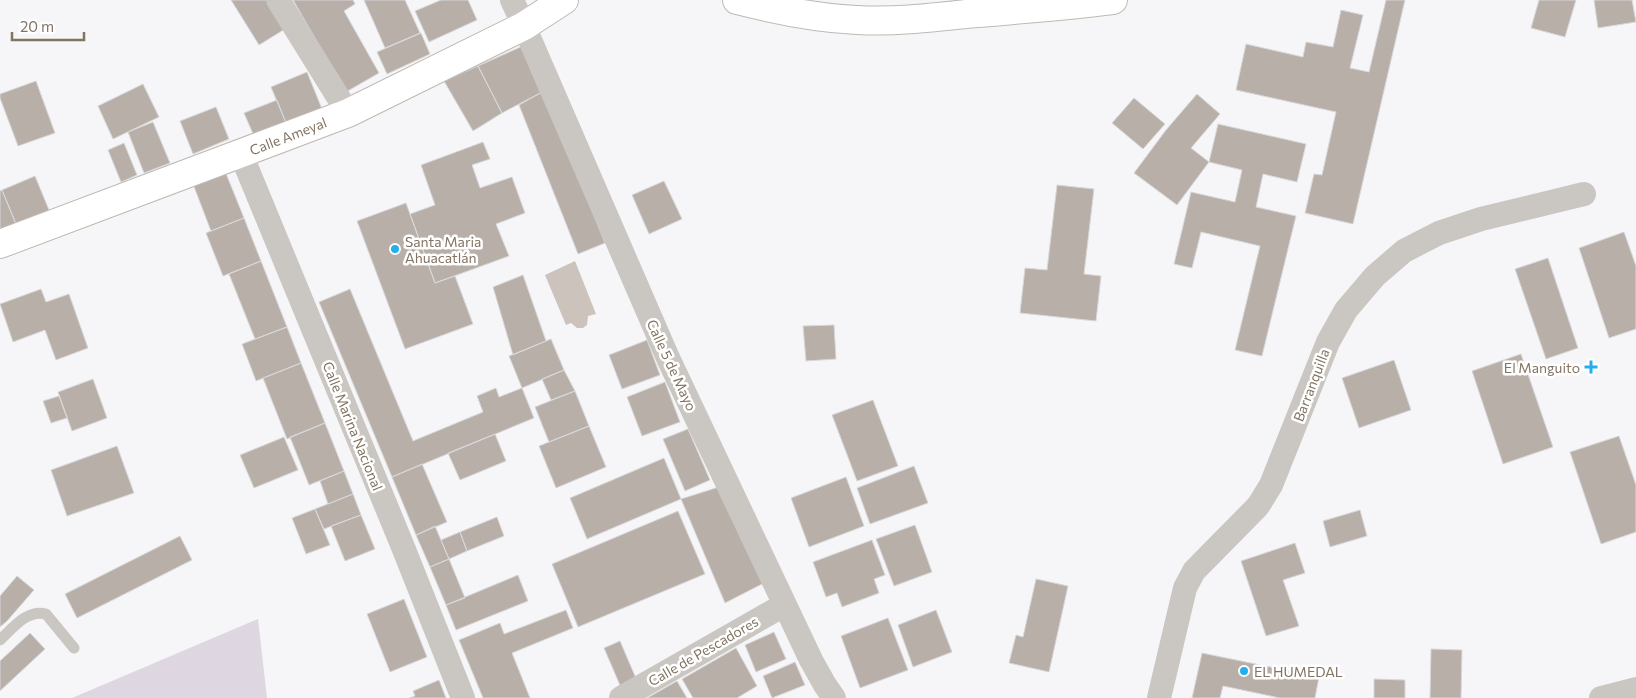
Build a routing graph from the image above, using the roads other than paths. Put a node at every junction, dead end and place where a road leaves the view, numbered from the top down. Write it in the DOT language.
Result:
graph roads {
  1 [pos="278,0"];
  2 [pos="512,0"];
  3 [pos="564,0"];
  4 [pos="737,0"];
  5 [pos="1114,0"];
  6 [pos="1011,5"];
  7 [pos="524,26"];
  8 [pos="348,113"];
  9 [pos="241,154"];
  10 [pos="1584,194"];
  11 [pos="0,244"];
  12 [pos="784,604"];
  13 [pos="0,640"];
  14 [pos="74,648"];
  15 [pos="1636,689"];
  16 [pos="463,698"];
  17 [pos="621,698"];
  18 [pos="834,698"];
  19 [pos="1159,698"];
  20 [pos="1601,698"];
  1 -- 8 [label="street"];
  2 -- 7 [label="street, Calle 5 de Mayo"];
  3 -- 7 [label="main road, Calle Ameyal"];
  4 -- 6 [label="main road"];
  5 -- 6 [label="main road"];
  7 -- 8 [label="main road, Calle Ameyal"];
  7 -- 12 [label="street, Calle 5 de Mayo"];
  8 -- 9 [label="main road, Calle Ameyal"];
  9 -- 11 [label="main road, Calle Ameyal"];
  9 -- 16 [label="street, Calle Marina Nacional"];
  10 -- 19 [label="street, Barranquilla"];
  12 -- 17 [label="street, Calle de Pescadores"];
  12 -- 18 [label="street, Calle 5 de Mayo"];
  13 -- 14 [label="lane"];
  15 -- 20 [label="street"];
}
